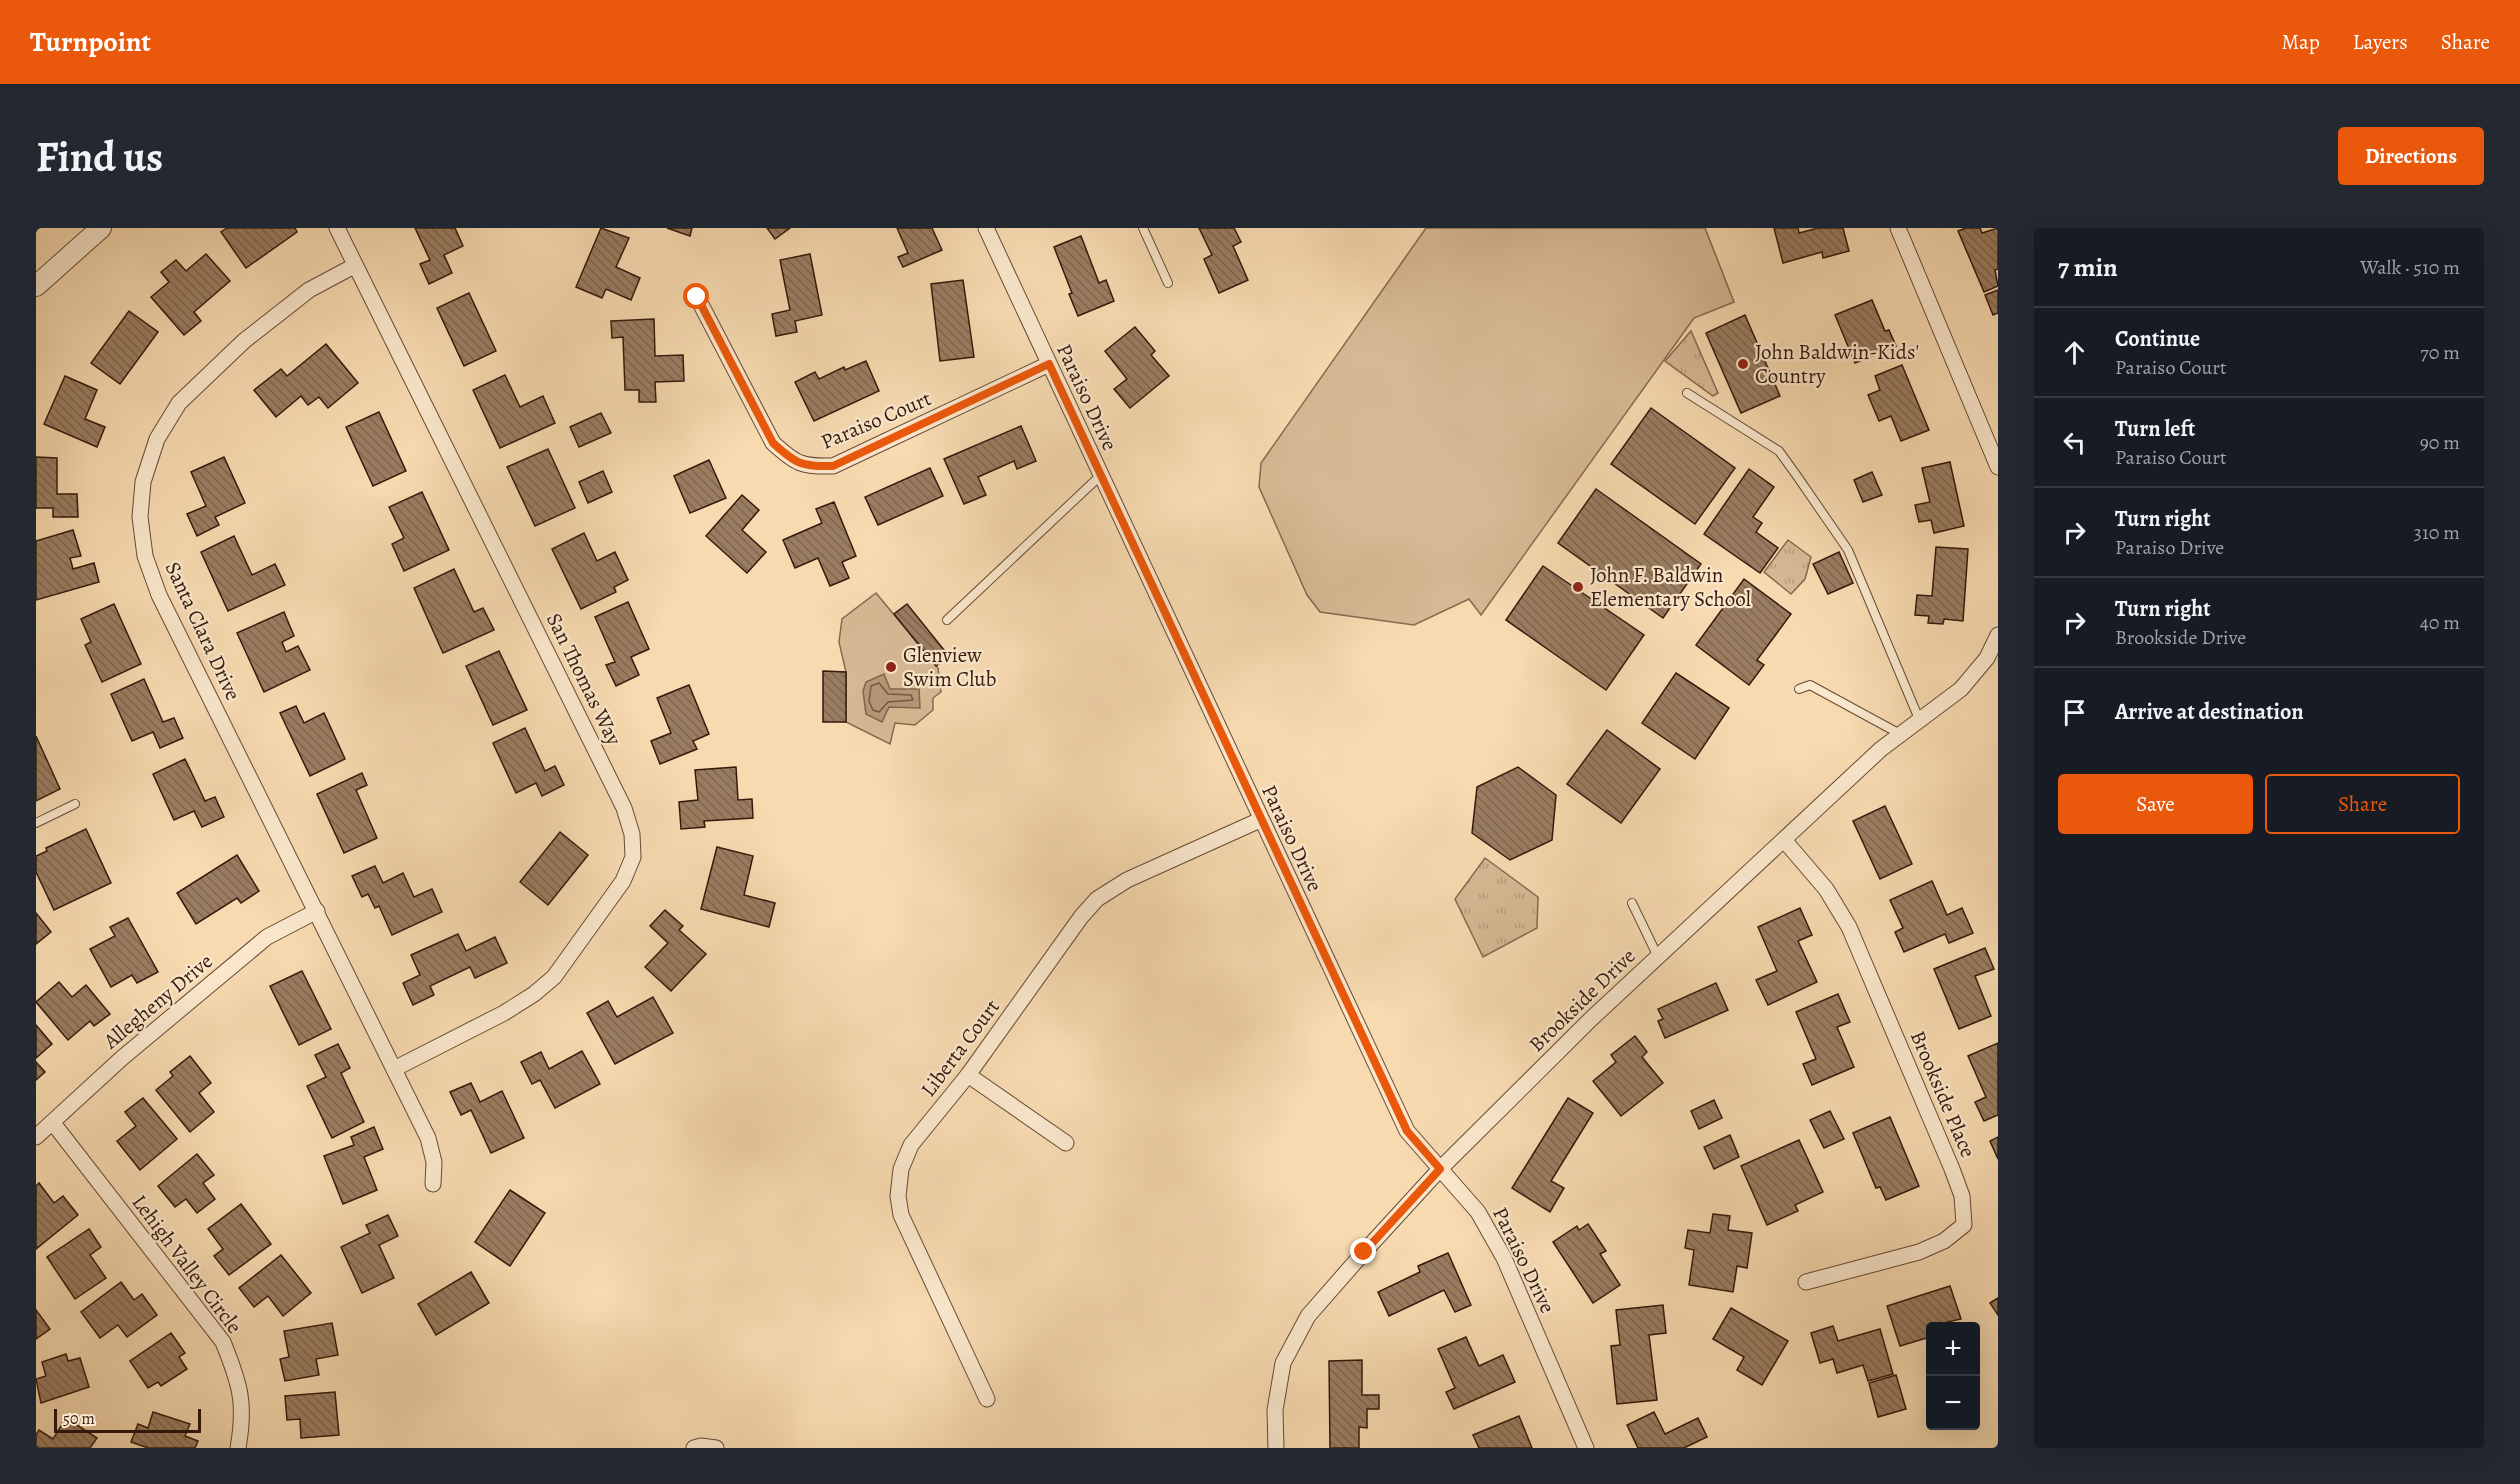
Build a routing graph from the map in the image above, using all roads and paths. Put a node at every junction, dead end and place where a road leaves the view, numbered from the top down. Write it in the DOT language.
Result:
graph roads {
  1 [pos="101,228"];
  2 [pos="337,228"];
  3 [pos="986,228"];
  4 [pos="1143,228"];
  5 [pos="1898,228"];
  6 [pos="354,266"];
  7 [pos="1168,283"];
  8 [pos="36,286"];
  9 [pos="697,297"];
  10 [pos="1049,364"];
  11 [pos="1687,393"];
  12 [pos="1998,467"];
  13 [pos="1101,475"];
  14 [pos="947,620"];
  15 [pos="1998,635"];
  16 [pos="1992,662"];
  17 [pos="1799,689"];
  18 [pos="1919,720"];
  19 [pos="1900,734"];
  20 [pos="75,804"];
  21 [pos="1260,820"];
  22 [pos="36,823"];
  23 [pos="1784,840"];
  24 [pos="1632,903"];
  25 [pos="317,911"];
  26 [pos="1658,957"];
  27 [pos="394,1069"];
  28 [pos="968,1075"];
  29 [pos="52,1123"];
  30 [pos="36,1137"];
  31 [pos="1065,1143"];
  32 [pos="1440,1169"];
  33 [pos="433,1184"];
  34 [pos="1806,1282"];
  35 [pos="987,1399"];
  36 [pos="238,1448"];
  37 [pos="694,1448"];
  38 [pos="716,1448"];
  39 [pos="1276,1448"];
  40 [pos="1586,1448"];
  1 -- 8 [label="street"];
  2 -- 6 [label="street, San Thomas Way"];
  3 -- 10 [label="street, Paraiso Drive"];
  4 -- 7 [label="lane"];
  5 -- 12 [label="street"];
  6 -- 25 [label="street, Santa Clara Drive"];
  6 -- 27 [label="street, San Thomas Way"];
  9 -- 10 [label="street, Paraiso Court"];
  10 -- 13 [label="street, Paraiso Drive"];
  11 -- 18 [label="lane"];
  13 -- 14 [label="lane"];
  13 -- 21 [label="street, Paraiso Drive"];
  15 -- 16 [label="street, Brookside Drive"];
  16 -- 18 [label="street, Brookside Drive"];
  17 -- 19 [label="lane"];
  18 -- 19 [label="street, Brookside Drive"];
  19 -- 23 [label="street, Brookside Drive"];
  20 -- 22 [label="lane"];
  21 -- 28 [label="street, Liberta Court"];
  21 -- 32 [label="street, Paraiso Drive"];
  23 -- 26 [label="street, Brookside Drive"];
  23 -- 34 [label="street, Brookside Place"];
  24 -- 26 [label="lane"];
  25 -- 27 [label="street, Santa Clara Drive"];
  25 -- 29 [label="street, Allegheny Drive"];
  26 -- 32 [label="street, Brookside Drive"];
  27 -- 33 [label="street, Santa Clara Drive"];
  28 -- 31 [label="street"];
  28 -- 35 [label="street, Liberta Court"];
  29 -- 30 [label="street, Allegheny Drive"];
  29 -- 36 [label="street, Lehigh Valley Circle"];
  32 -- 39 [label="street, Brookside Drive"];
  32 -- 40 [label="street, Paraiso Drive"];
  37 -- 38 [label="street"];
}
